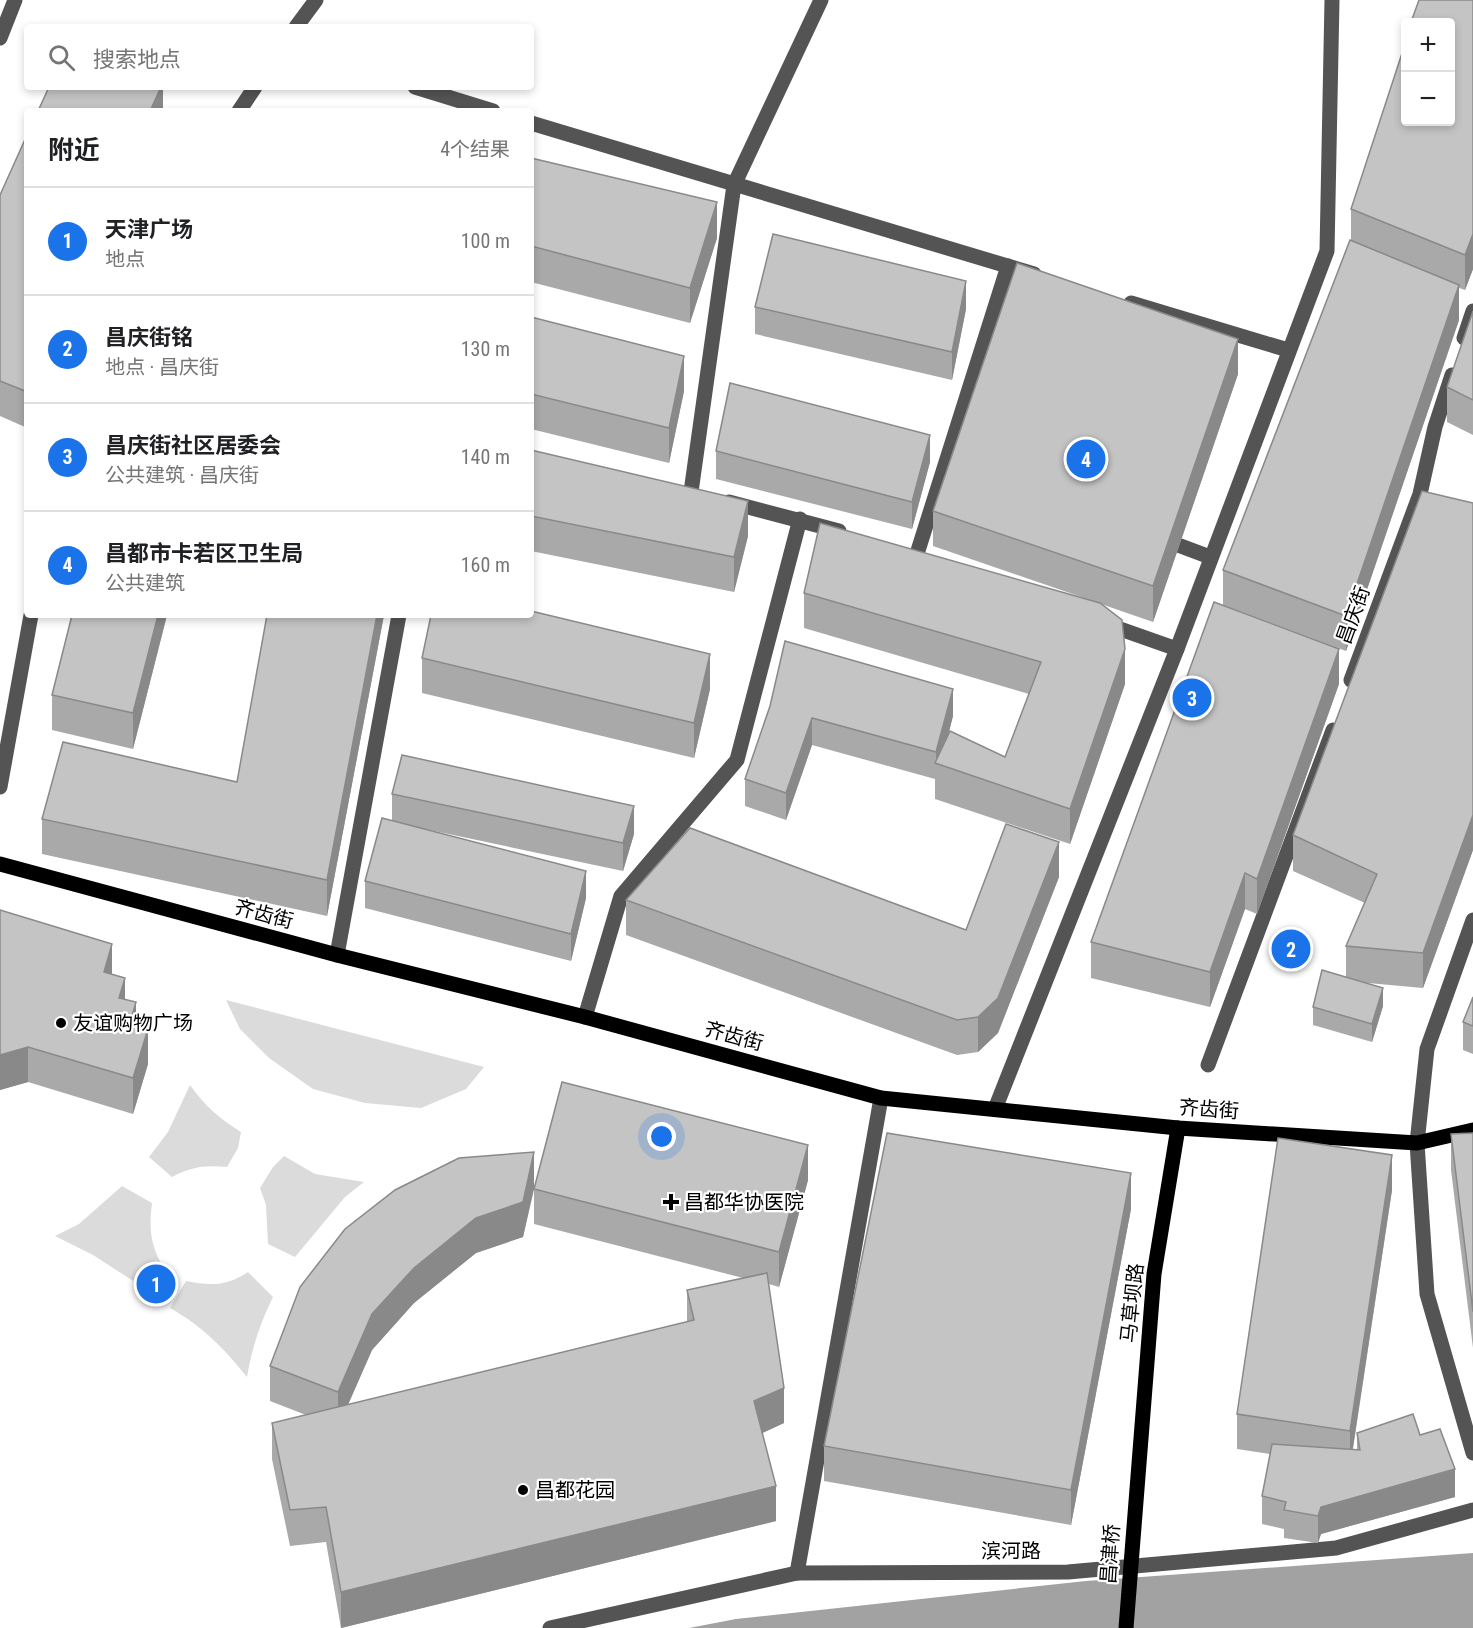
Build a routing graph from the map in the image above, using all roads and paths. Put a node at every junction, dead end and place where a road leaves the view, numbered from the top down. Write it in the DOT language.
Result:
graph roads {
  1 [pos="15,0"];
  2 [pos="316,0"];
  3 [pos="821,0"];
  4 [pos="1331,1"];
  5 [pos="298,24"];
  6 [pos="0,38"];
  7 [pos="253,90"];
  8 [pos="425,90"];
  9 [pos="240,108"];
  10 [pos="483,108"];
  11 [pos="534,124"];
  12 [pos="734,185"];
  13 [pos="1008,266"];
  14 [pos="1053,280"];
  15 [pos="1120,300"];
  16 [pos="1473,310"];
  17 [pos="1288,350"];
  18 [pos="800,519"];
  19 [pos="1145,533"];
  20 [pos="851,535"];
  21 [pos="916,556"];
  22 [pos="1210,557"];
  23 [pos="30,618"];
  24 [pos="398,618"];
  25 [pos="1090,618"];
  26 [pos="1177,649"];
  27 [pos="1344,698"];
  28 [pos="1336,720"];
  29 [pos="0,787"];
  30 [pos="0,864"];
  31 [pos="1473,920"];
  32 [pos="337,955"];
  33 [pos="585,1017"];
  34 [pos="1208,1065"];
  35 [pos="881,1098"];
  36 [pos="995,1109"];
  37 [pos="1178,1128"];
  38 [pos="1473,1130"];
  39 [pos="1417,1143"];
  40 [pos="1473,1453"];
  41 [pos="1137,1484"];
  42 [pos="1473,1510"];
  43 [pos="796,1573"];
  44 [pos="550,1628"];
  45 [pos="1126,1628"];
  1 -- 6 [label="street"];
  2 -- 5 [label="street"];
  3 -- 12 [label="street"];
  4 -- 17 [label="street"];
  7 -- 9 [label="street"];
  8 -- 10 [label="street"];
  11 -- 12 [label="street"];
  12 -- 13 [label="street"];
  12 -- 18 [label="street"];
  13 -- 14 [label="street"];
  13 -- 21 [label="street"];
  15 -- 17 [label="street"];
  16 -- 27 [label="street, 昌庆街"];
  17 -- 22 [label="street"];
  18 -- 20 [label="street"];
  18 -- 33 [label="street"];
  19 -- 22 [label="street"];
  22 -- 26 [label="street"];
  23 -- 29 [label="street"];
  24 -- 32 [label="street"];
  25 -- 26 [label="street"];
  26 -- 36 [label="street"];
  28 -- 34 [label="street"];
  30 -- 32 [label="main road, 齐齿街"];
  31 -- 39 [label="street"];
  32 -- 33 [label="main road, 齐齿街"];
  33 -- 35 [label="main road, 齐齿街"];
  35 -- 36 [label="main road, 齐齿街"];
  35 -- 43 [label="street"];
  36 -- 37 [label="main road, 齐齿街"];
  37 -- 39 [label="main road, 齐齿街"];
  37 -- 41 [label="main road, 马草坝路"];
  38 -- 39 [label="main road, 齐齿街"];
  39 -- 40 [label="street"];
  41 -- 45 [label="main road, 昌津桥"];
  42 -- 43 [label="street, 滨河路"];
  43 -- 44 [label="street, 滨河路"];
}
